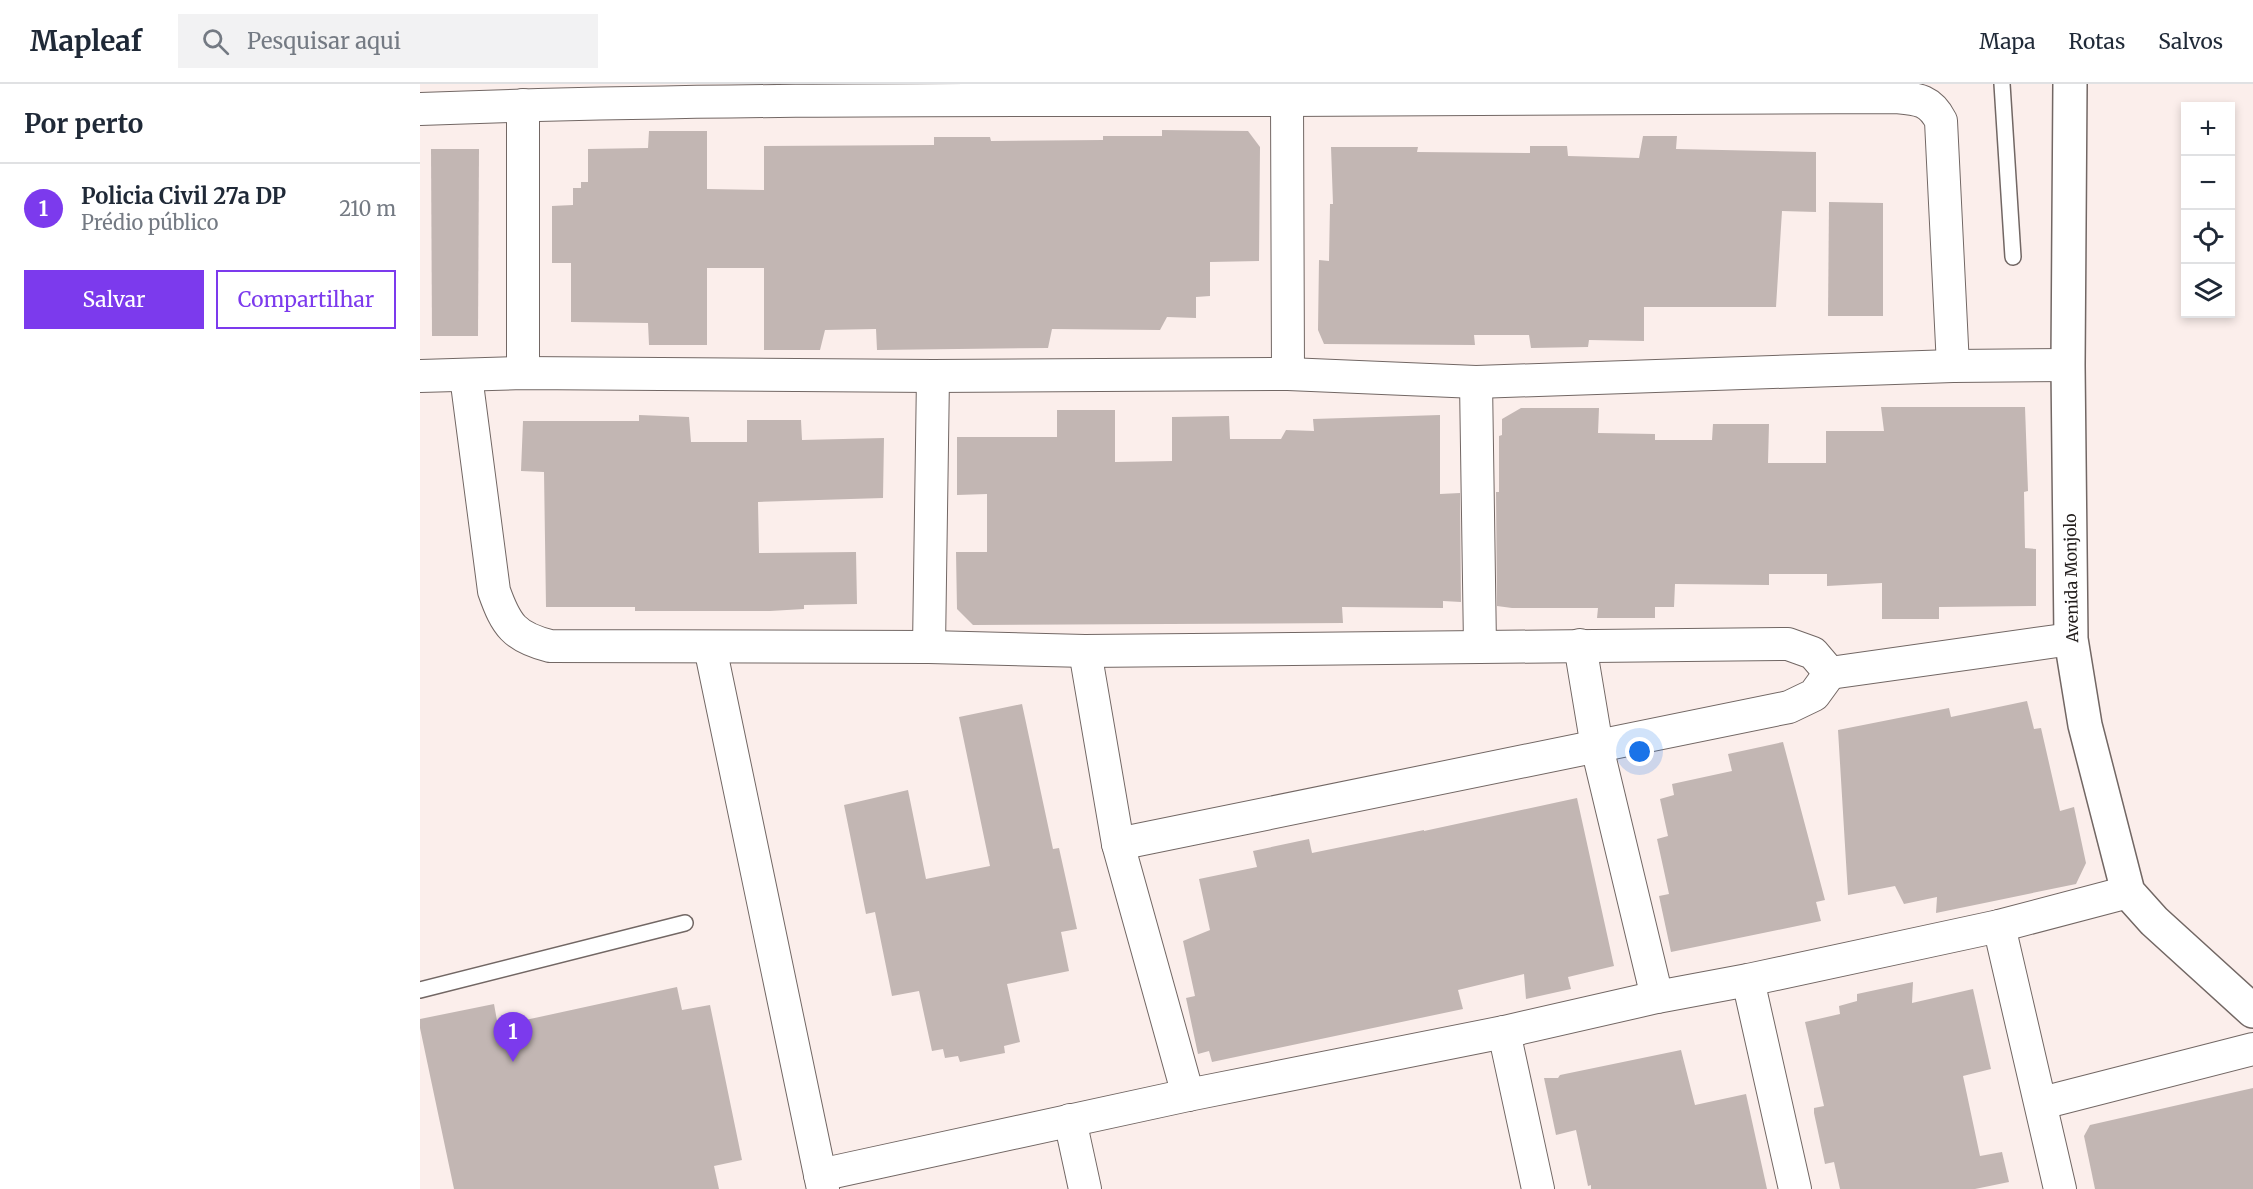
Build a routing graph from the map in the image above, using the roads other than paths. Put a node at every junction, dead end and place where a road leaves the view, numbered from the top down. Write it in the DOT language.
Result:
graph roads {
  1 [pos="2002,84"];
  2 [pos="2070,84"];
  3 [pos="921,92"];
  4 [pos="1173,92"];
  5 [pos="659,93"];
  6 [pos="1287,100"];
  7 [pos="523,105"];
  8 [pos="420,109"];
  9 [pos="2013,257"];
  10 [pos="2068,365"];
  11 [pos="1953,366"];
  12 [pos="523,373"];
  13 [pos="1287,374"];
  14 [pos="420,376"];
  15 [pos="466,376"];
  16 [pos="933,376"];
  17 [pos="1476,382"];
  18 [pos="2071,639"];
  19 [pos="1580,645"];
  20 [pos="1480,646"];
  21 [pos="710,647"];
  22 [pos="929,647"];
  23 [pos="1085,651"];
  24 [pos="1830,673"];
  25 [pos="1597,747"];
  26 [pos="1118,844"];
  27 [pos="2128,892"];
  28 [pos="685,923"];
  29 [pos="1999,926"];
  30 [pos="1748,980"];
  31 [pos="420,990"];
  32 [pos="1657,997"];
  33 [pos="2253,1011"];
  34 [pos="1504,1032"];
  35 [pos="2253,1049"];
  36 [pos="1188,1095"];
  37 [pos="2042,1103"];
  38 [pos="1070,1120"];
  39 [pos="822,1182"];
  40 [pos="1085,1189"];
  41 [pos="1538,1189"];
  42 [pos="1796,1189"];
  43 [pos="2060,1189"];
  1 -- 9 [label="lane"];
  2 -- 10 [label="street, Avenida Monjolo"];
  3 -- 4 [label="street"];
  3 -- 5 [label="street"];
  4 -- 6 [label="street"];
  5 -- 7 [label="street"];
  6 -- 11 [label="street"];
  6 -- 13 [label="street"];
  7 -- 8 [label="street"];
  7 -- 12 [label="street"];
  10 -- 11 [label="street"];
  10 -- 18 [label="street, Avenida Monjolo"];
  11 -- 17 [label="street"];
  12 -- 15 [label="street"];
  12 -- 16 [label="street"];
  13 -- 16 [label="street"];
  13 -- 17 [label="street"];
  14 -- 15 [label="street"];
  15 -- 21 [label="street"];
  16 -- 22 [label="street"];
  17 -- 20 [label="street"];
  18 -- 24 [label="street"];
  18 -- 27 [label="street, Avenida Monjolo"];
  19 -- 20 [label="street"];
  19 -- 24 [label="street"];
  19 -- 25 [label="street"];
  20 -- 23 [label="street"];
  21 -- 22 [label="street"];
  21 -- 39 [label="street"];
  22 -- 23 [label="street"];
  23 -- 26 [label="street"];
  24 -- 25 [label="street"];
  25 -- 26 [label="street"];
  25 -- 32 [label="street"];
  26 -- 36 [label="street"];
  27 -- 29 [label="street"];
  27 -- 33 [label="street, Avenida Monjolo"];
  28 -- 31 [label="lane"];
  29 -- 30 [label="street"];
  29 -- 37 [label="street"];
  30 -- 32 [label="street"];
  30 -- 42 [label="street"];
  32 -- 34 [label="street"];
  34 -- 36 [label="street"];
  34 -- 41 [label="street"];
  35 -- 37 [label="street"];
  36 -- 38 [label="street"];
  37 -- 43 [label="street"];
  38 -- 39 [label="street"];
  38 -- 40 [label="street"];
}
